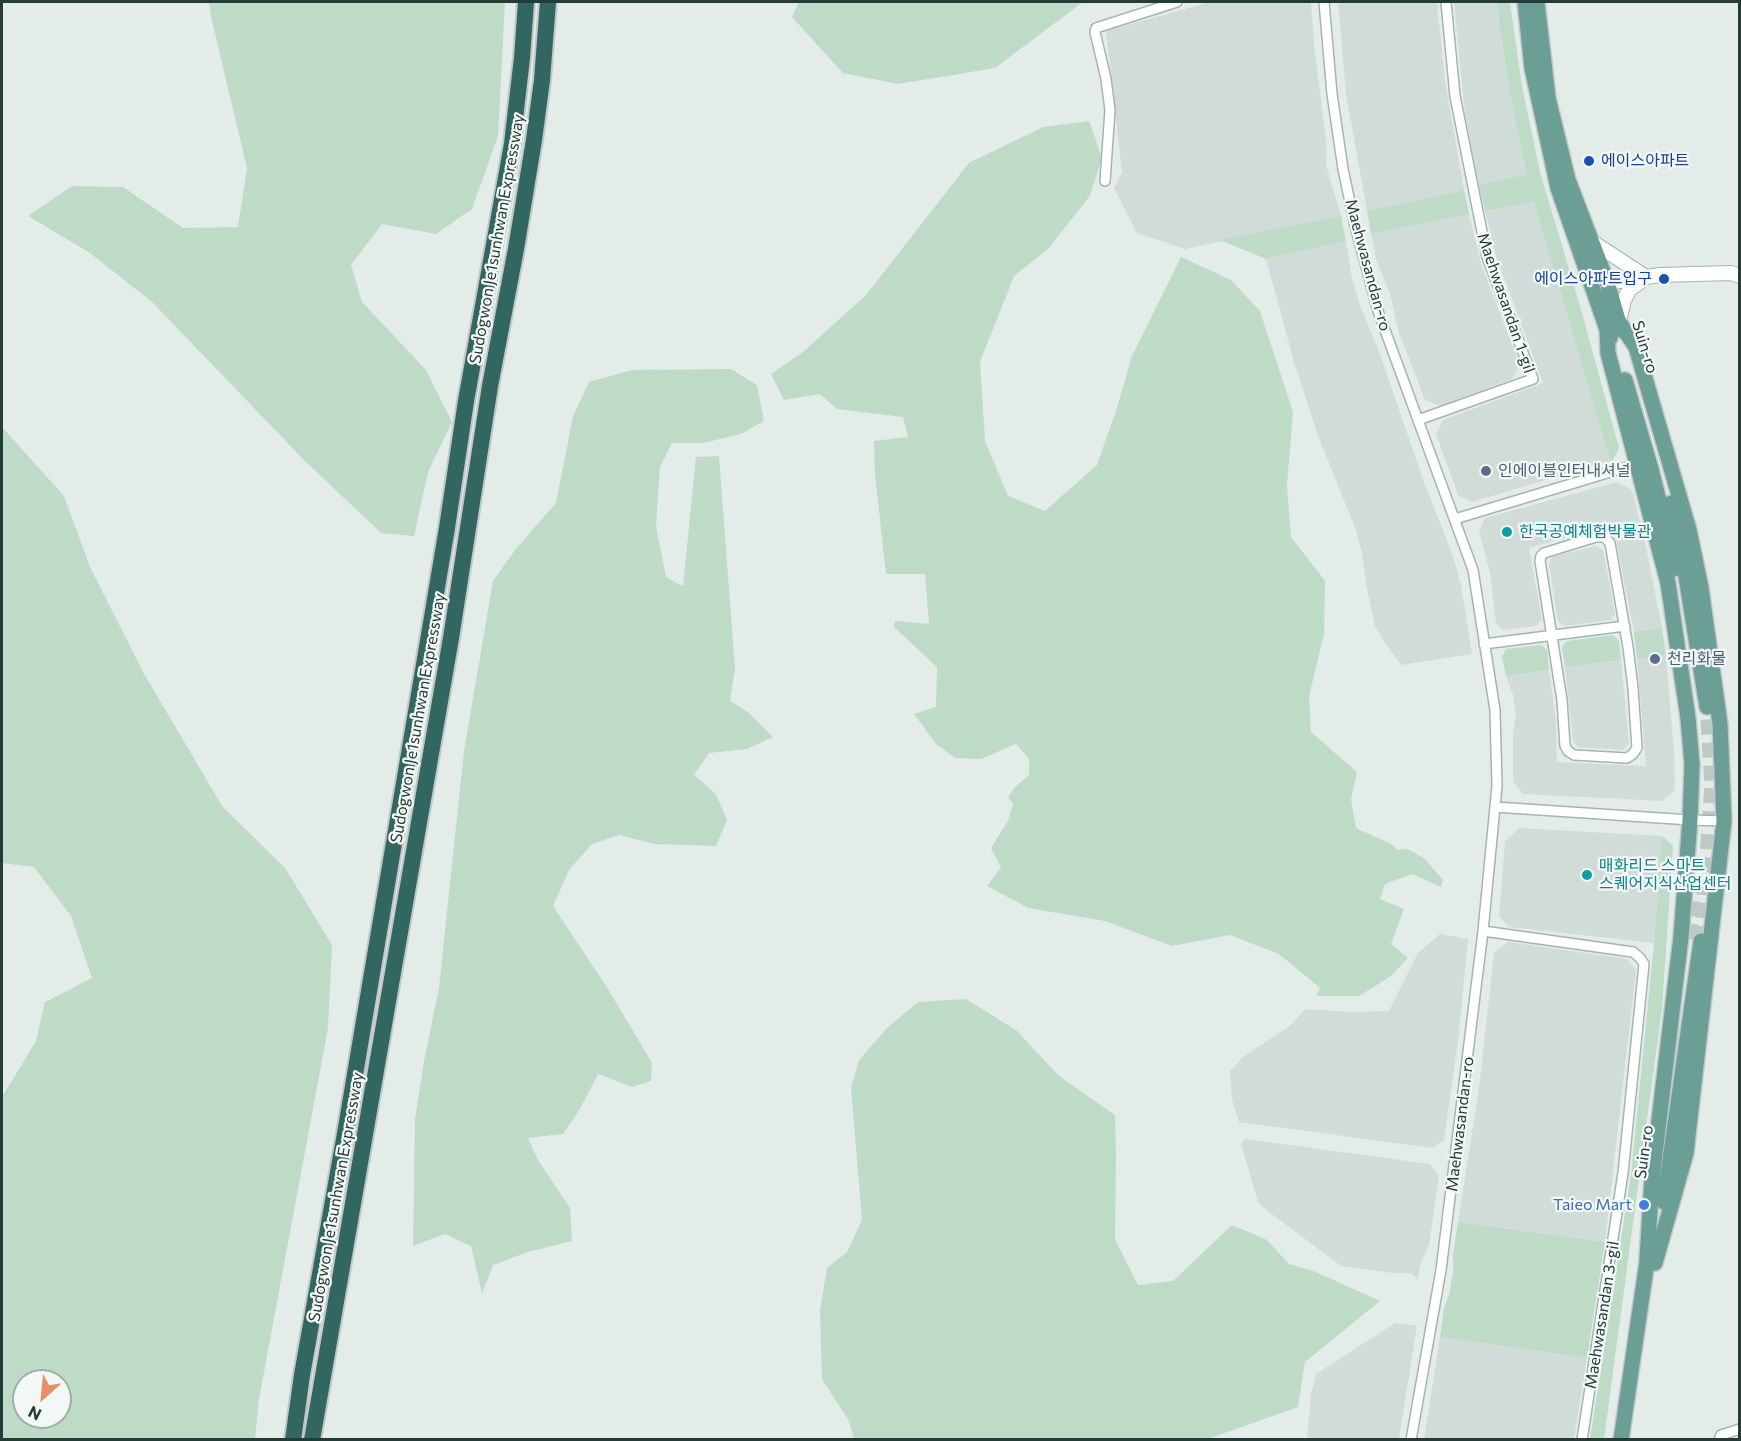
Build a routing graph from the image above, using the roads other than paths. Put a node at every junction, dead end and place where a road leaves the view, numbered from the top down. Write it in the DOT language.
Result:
graph roads {
  1 [pos="526,2"];
  2 [pos="548,2"];
  3 [pos="1177,2"];
  4 [pos="1324,2"];
  5 [pos="1446,2"];
  6 [pos="1525,2"];
  7 [pos="1537,2"];
  8 [pos="1106,181"];
  9 [pos="1591,241"];
  10 [pos="1740,276"];
  11 [pos="1647,277"];
  12 [pos="1607,282"];
  13 [pos="1591,286"];
  14 [pos="1613,326"];
  15 [pos="1418,420"];
  16 [pos="1637,464"];
  17 [pos="1455,519"];
  18 [pos="1625,626"];
  19 [pos="1551,634"];
  20 [pos="1484,644"];
  21 [pos="1702,708"];
  22 [pos="1495,807"];
  23 [pos="1690,820"];
  24 [pos="1724,821"];
  25 [pos="1483,931"];
  26 [pos="1696,940"];
  27 [pos="1651,1261"];
  28 [pos="1740,1429"];
  29 [pos="293,1440"];
  30 [pos="312,1440"];
  31 [pos="1411,1440"];
  32 [pos="1582,1440"];
  33 [pos="1621,1440"];
  34 [pos="1630,1440"];
  35 [pos="1719,1440"];
  1 -- 29 [label="highway, Sudogwon Je1sunhwan Expressway"];
  2 -- 30 [label="highway, Sudogwon Je1sunhwan Expressway"];
  3 -- 8 [label="street"];
  4 -- 15 [label="street, Maehwasandan-ro"];
  5 -- 15 [label="street, Maehwasandan 1-gil"];
  6 -- 13 [label="main road, Suin-ro"];
  7 -- 9 [label="main road, Suin-ro"];
  9 -- 11 [label="street"];
  9 -- 12 [label="main road, Suin-ro"];
  10 -- 11 [label="street"];
  11 -- 12 [label="street"];
  11 -- 14 [label="street"];
  12 -- 13 [label="street"];
  12 -- 14 [label="main road, Suin-ro"];
  13 -- 14 [label="main road, Suin-ro"];
  14 -- 16 [label="main road"];
  14 -- 21 [label="main road, Suin-ro"];
  15 -- 17 [label="street, Maehwasandan-ro"];
  16 -- 17 [label="street"];
  16 -- 21 [label="main road"];
  17 -- 20 [label="street, Maehwasandan-ro"];
  18 -- 19 [label="street"];
  18 -- 19 [label="street"];
  18 -- 19 [label="street"];
  19 -- 20 [label="street"];
  20 -- 22 [label="street, Maehwasandan-ro"];
  21 -- 23 [label="main road"];
  21 -- 24 [label="main road"];
  22 -- 23 [label="street"];
  22 -- 25 [label="street, Maehwasandan-ro"];
  23 -- 24 [label="street"];
  23 -- 27 [label="main road"];
  24 -- 27 [label="main road"];
  25 -- 31 [label="street, Maehwasandan-ro"];
  25 -- 32 [label="street, Maehwasandan 3-gil"];
  26 -- 27 [label="main road, Suin-ro"];
  27 -- 33 [label="main road, Suin-ro"];
  27 -- 34 [label="main road, Suin-ro"];
  28 -- 35 [label="street"];
}
